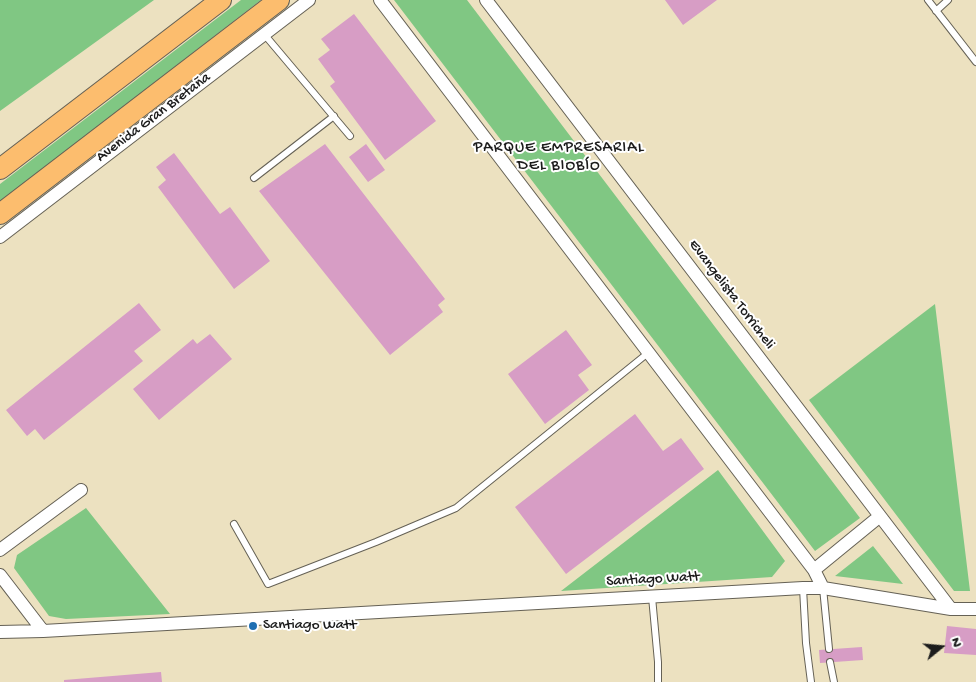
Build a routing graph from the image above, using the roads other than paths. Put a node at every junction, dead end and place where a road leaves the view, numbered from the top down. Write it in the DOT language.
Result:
graph roads {
  1 [pos="221,0"];
  2 [pos="278,0"];
  3 [pos="309,0"];
  4 [pos="380,0"];
  5 [pos="486,0"];
  6 [pos="928,0"];
  7 [pos="948,0"];
  8 [pos="936,11"];
  9 [pos="264,34"];
  10 [pos="976,62"];
  11 [pos="334,116"];
  12 [pos="350,136"];
  13 [pos="0,169"];
  14 [pos="254,178"];
  15 [pos="0,214"];
  16 [pos="0,236"];
  17 [pos="648,353"];
  18 [pos="81,490"];
  19 [pos="880,516"];
  20 [pos="234,524"];
  21 [pos="0,550"];
  22 [pos="814,570"];
  23 [pos="0,574"];
  24 [pos="803,588"];
  25 [pos="823,588"];
  26 [pos="652,597"];
  27 [pos="976,609"];
  28 [pos="951,610"];
  29 [pos="43,631"];
  30 [pos="0,632"];
  31 [pos="829,649"];
  32 [pos="830,662"];
  33 [pos="658,682"];
  34 [pos="811,682"];
  35 [pos="834,682"];
  1 -- 13 [label="main road"];
  2 -- 15 [label="main road, Avenida Gran Bretaña"];
  3 -- 9 [label="street, Avenida Gran Bretaña"];
  4 -- 17 [label="street"];
  5 -- 19 [label="street, Evangelista Torricheli"];
  6 -- 8 [label="lane"];
  7 -- 8 [label="lane"];
  8 -- 10 [label="lane"];
  9 -- 11 [label="lane"];
  9 -- 16 [label="street, Avenida Gran Bretaña"];
  11 -- 12 [label="lane"];
  11 -- 14 [label="lane"];
  17 -- 20 [label="lane"];
  17 -- 22 [label="street"];
  18 -- 21 [label="street"];
  19 -- 22 [label="street"];
  19 -- 28 [label="street, Evangelista Torricheli"];
  22 -- 25 [label="street"];
  23 -- 29 [label="street"];
  24 -- 25 [label="street, Santiago Watt"];
  24 -- 26 [label="street, Santiago Watt"];
  24 -- 34 [label="lane"];
  25 -- 28 [label="street, Santiago Watt"];
  25 -- 31 [label="lane"];
  26 -- 29 [label="street, Santiago Watt"];
  26 -- 33 [label="lane"];
  27 -- 28 [label="street, Santiago Watt"];
  29 -- 30 [label="street, Santiago Watt"];
  32 -- 35 [label="lane"];
}
